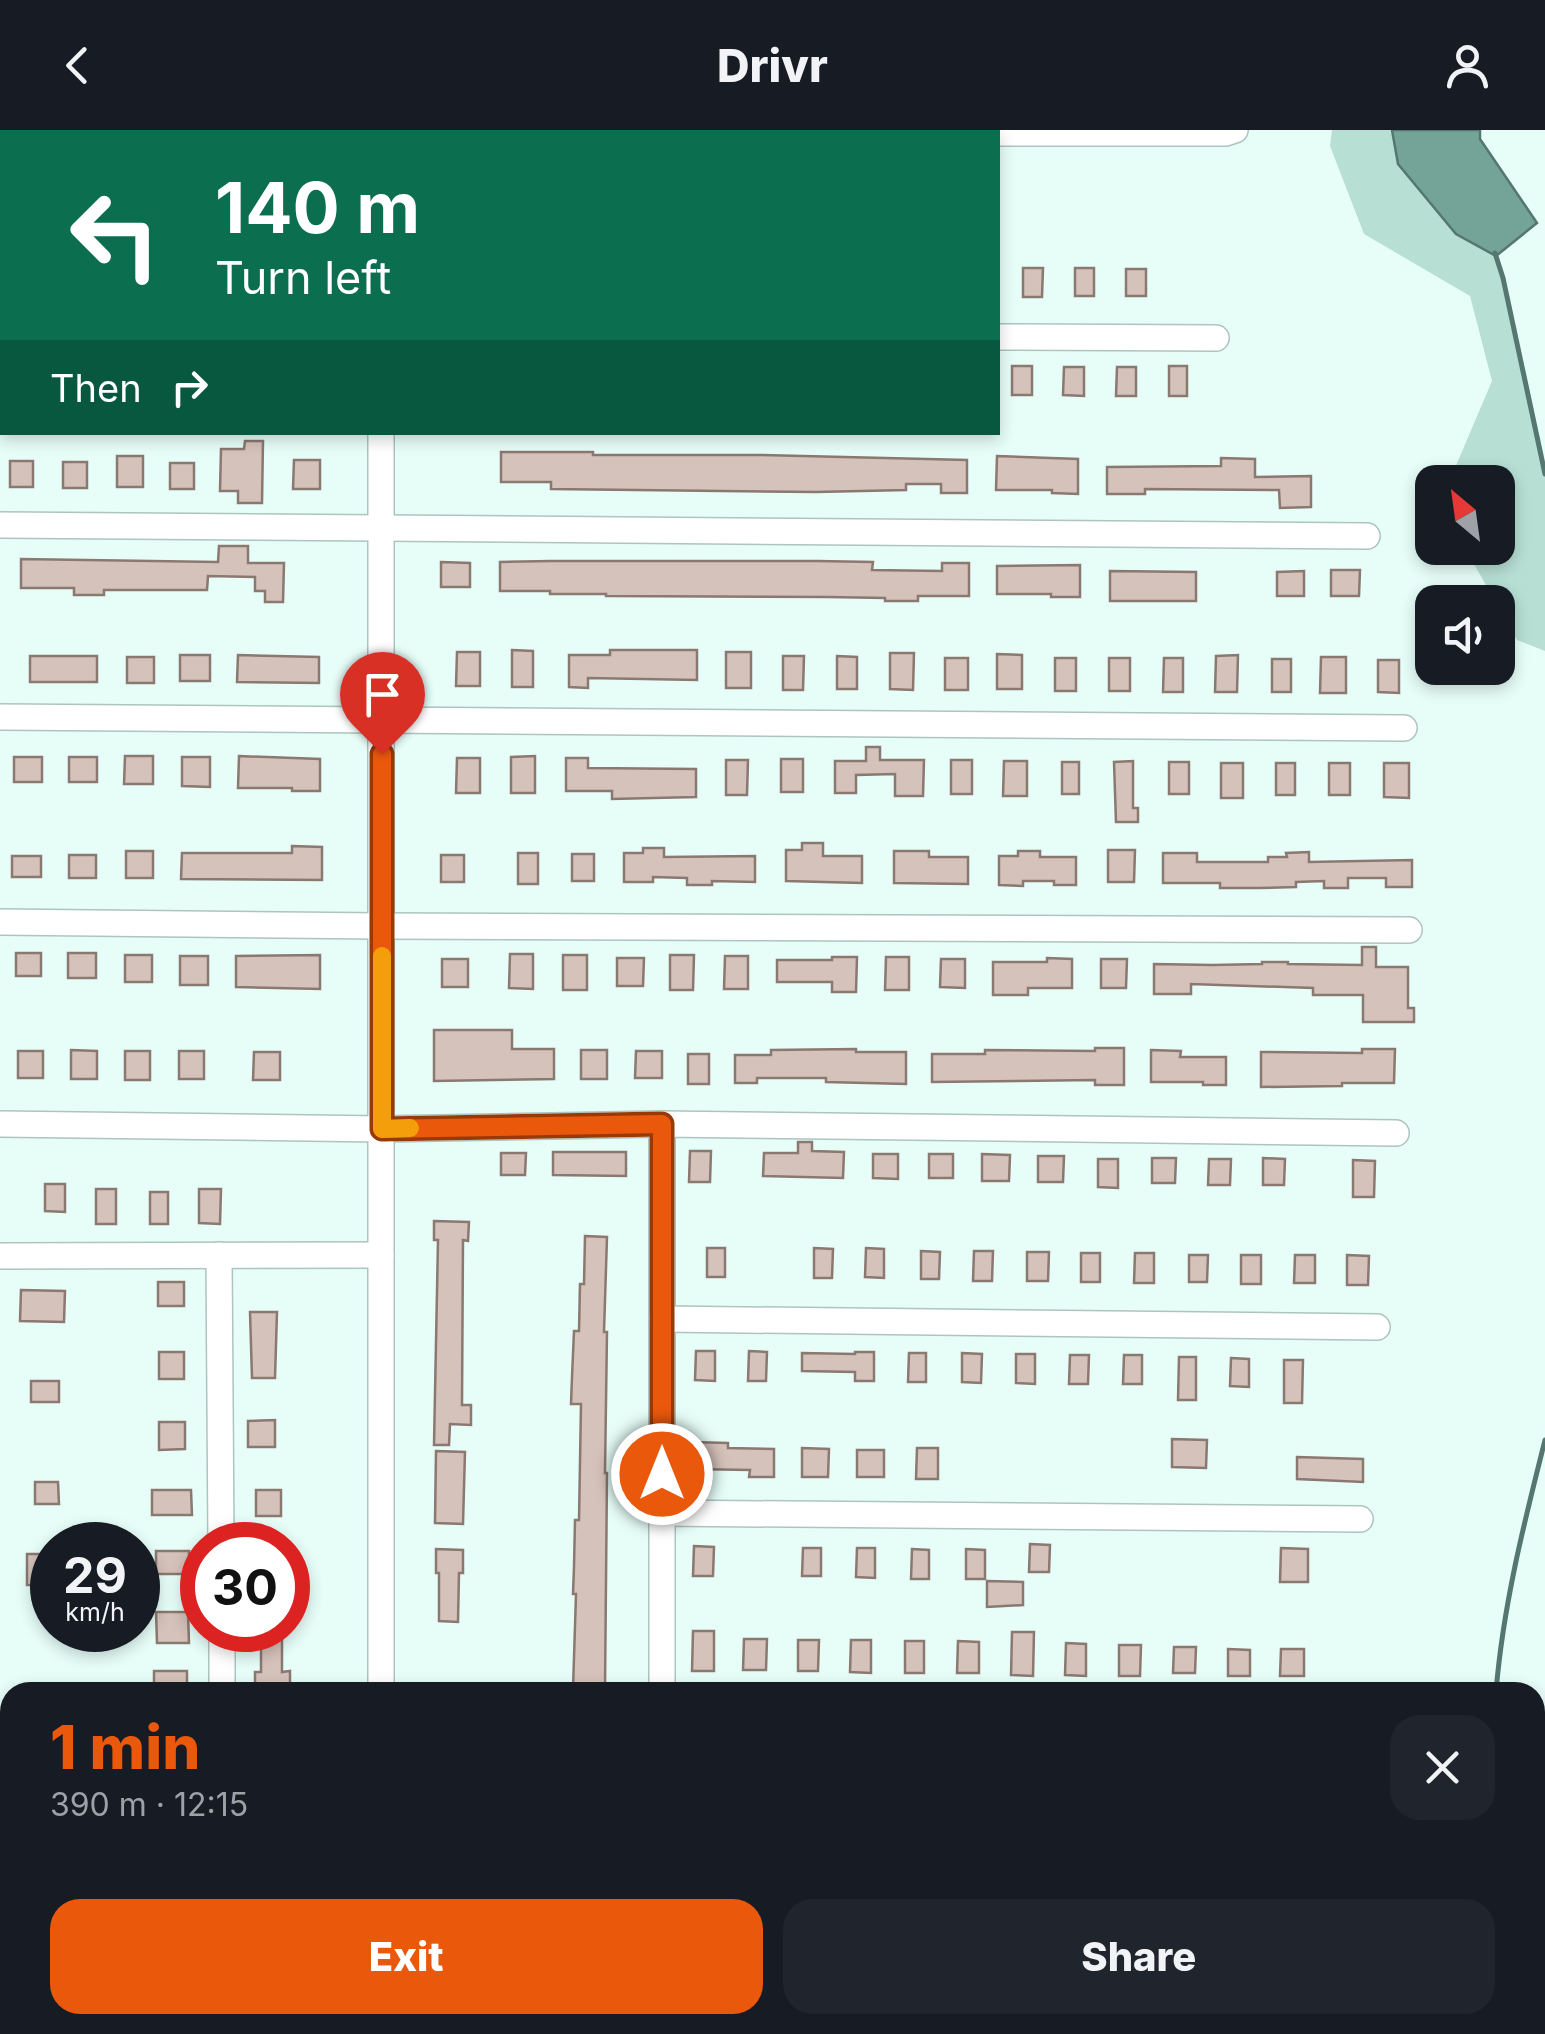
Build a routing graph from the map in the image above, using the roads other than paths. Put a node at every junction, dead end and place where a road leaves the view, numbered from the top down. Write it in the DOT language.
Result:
graph roads {
  1 [pos="1236,130"];
  2 [pos="1000,133"];
  3 [pos="1000,337"];
  4 [pos="1216,338"];
  5 [pos="381,435"];
  6 [pos="0,525"];
  7 [pos="381,527"];
  8 [pos="1366,536"];
  9 [pos="0,717"];
  10 [pos="382,719"];
  11 [pos="1404,728"];
  12 [pos="0,922"];
  13 [pos="382,926"];
  14 [pos="1409,930"];
  15 [pos="0,1124"];
  16 [pos="662,1124"];
  17 [pos="382,1129"];
  18 [pos="1396,1133"];
  19 [pos="220,1255"];
  20 [pos="0,1256"];
  21 [pos="382,1256"];
  22 [pos="662,1319"];
  23 [pos="1377,1327"];
  24 [pos="662,1513"];
  25 [pos="1360,1519"];
  26 [pos="222,1522"];
  27 [pos="222,1652"];
  28 [pos="222,1682"];
  29 [pos="381,1682"];
  30 [pos="662,1682"];
  1 -- 2 [label="street"];
  3 -- 4 [label="street"];
  5 -- 7 [label="street"];
  6 -- 7 [label="street"];
  7 -- 8 [label="street"];
  7 -- 10 [label="street"];
  9 -- 10 [label="street"];
  10 -- 11 [label="street"];
  10 -- 13 [label="street"];
  12 -- 13 [label="street"];
  13 -- 14 [label="street"];
  13 -- 17 [label="street"];
  15 -- 17 [label="street"];
  16 -- 17 [label="street"];
  16 -- 18 [label="street"];
  16 -- 22 [label="street"];
  17 -- 21 [label="street"];
  19 -- 20 [label="street"];
  19 -- 21 [label="street"];
  19 -- 26 [label="street"];
  21 -- 29 [label="street"];
  22 -- 23 [label="street"];
  22 -- 24 [label="street"];
  24 -- 25 [label="street"];
  24 -- 30 [label="street"];
  27 -- 28 [label="street"];
}
